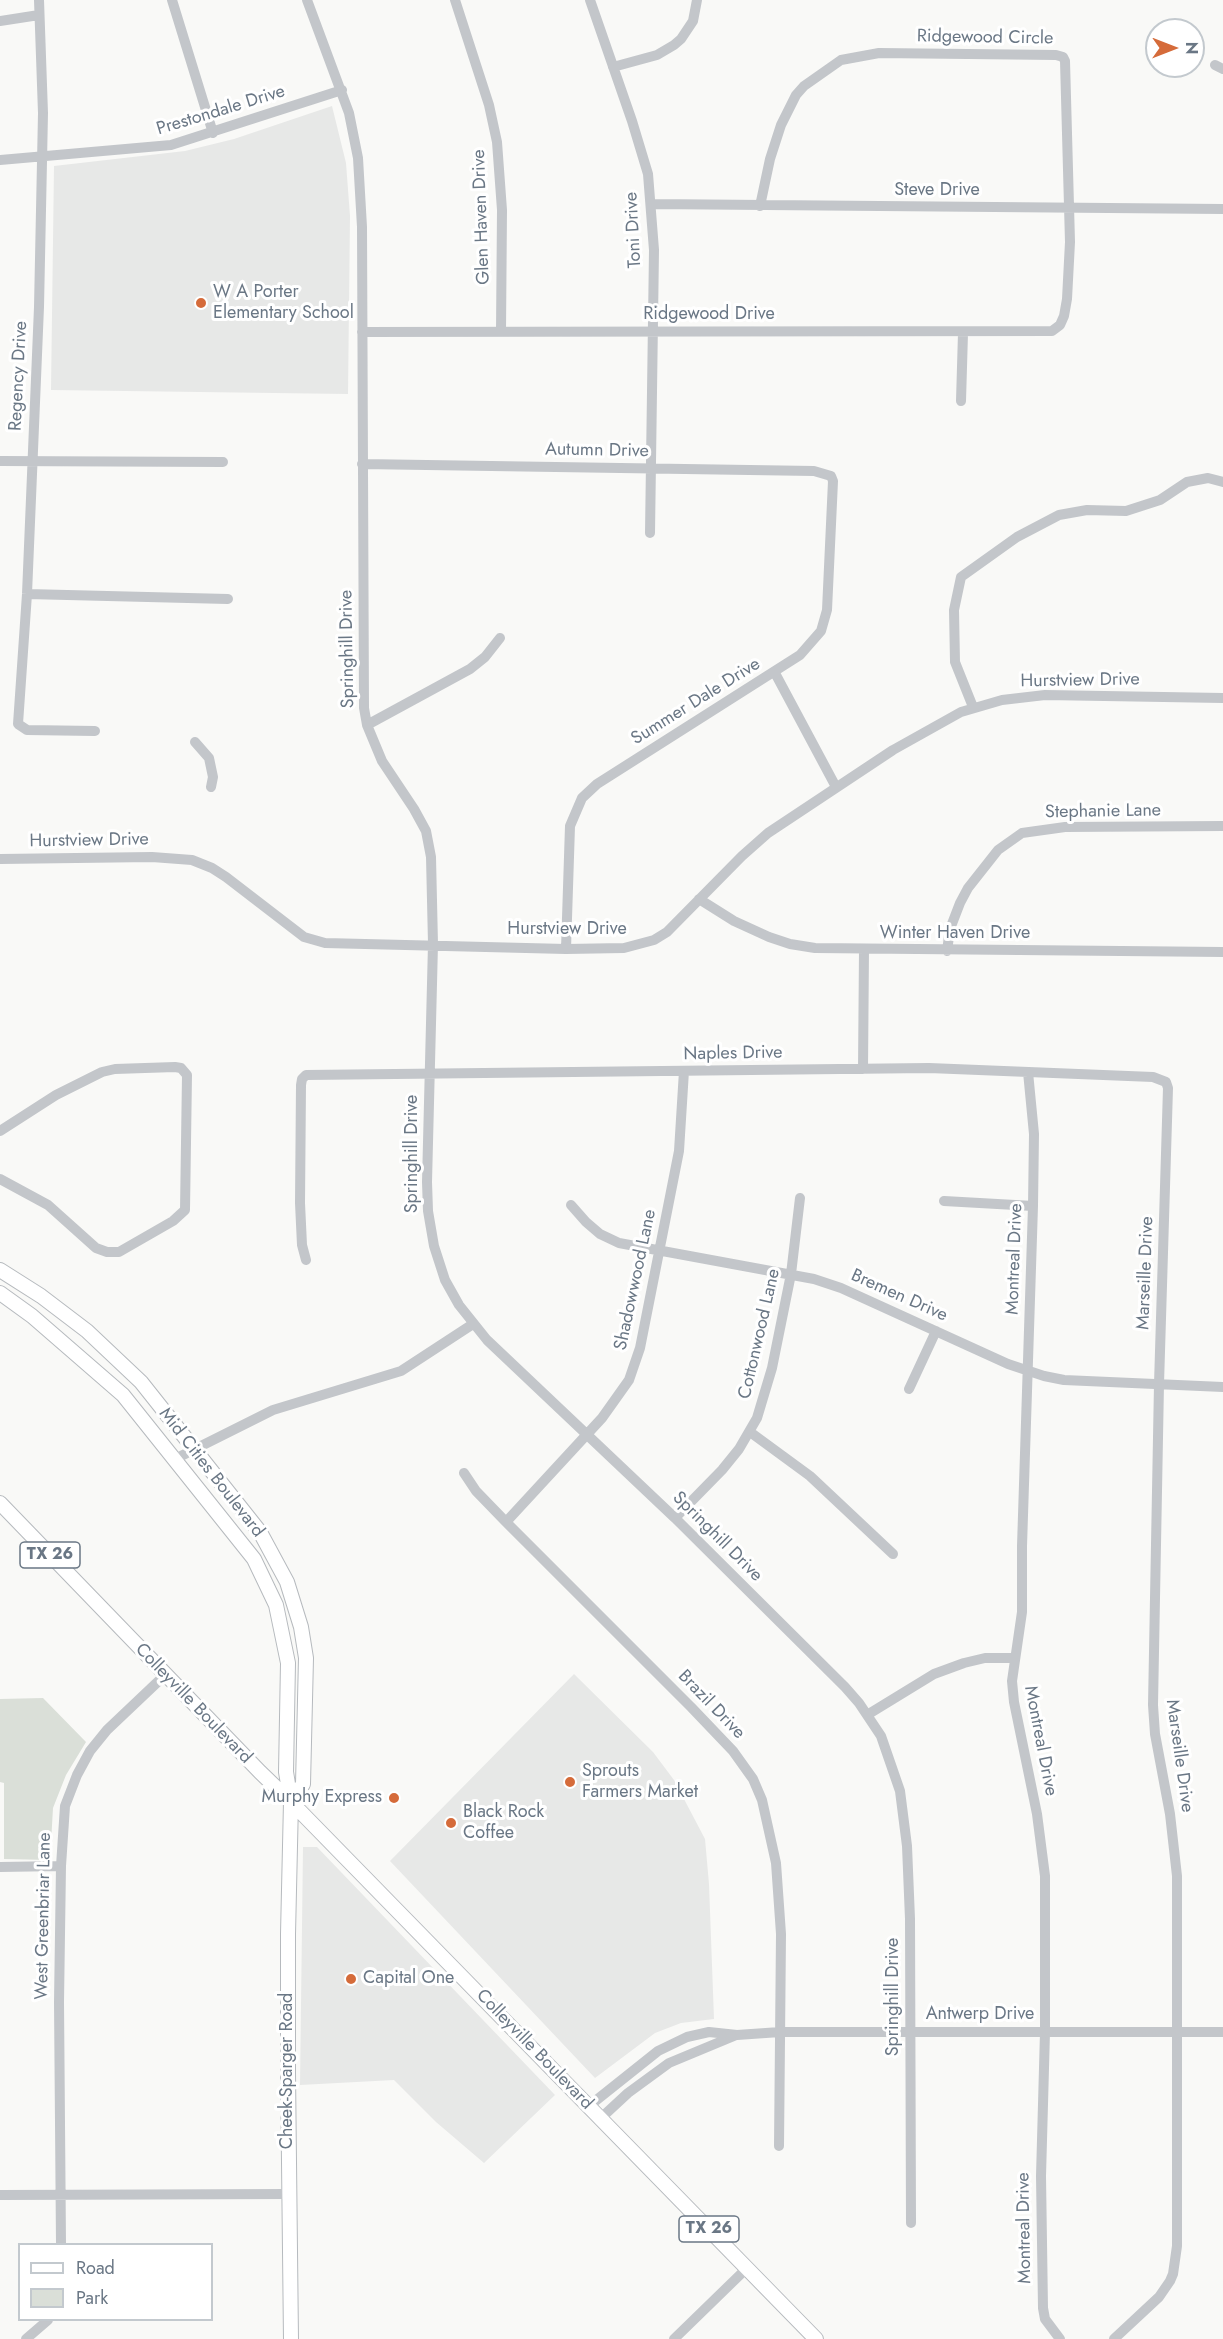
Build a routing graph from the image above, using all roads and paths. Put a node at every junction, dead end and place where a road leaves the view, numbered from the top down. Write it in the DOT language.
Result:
graph roads {
  1 [pos="39,0"];
  2 [pos="172,0"];
  3 [pos="307,0"];
  4 [pos="455,0"];
  5 [pos="590,0"];
  6 [pos="698,0"];
  7 [pos="39,15"];
  8 [pos="0,21"];
  9 [pos="613,67"];
  10 [pos="342,90"];
  11 [pos="213,133"];
  12 [pos="42,155"];
  13 [pos="0,160"];
  14 [pos="651,204"];
  15 [pos="760,206"];
  16 [pos="1070,209"];
  17 [pos="1223,209"];
  18 [pos="1056,330"];
  19 [pos="652,331"];
  20 [pos="362,332"];
  21 [pos="501,332"];
  22 [pos="963,333"];
  23 [pos="960,401"];
  24 [pos="0,461"];
  25 [pos="31,461"];
  26 [pos="222,462"];
  27 [pos="362,464"];
  28 [pos="651,468"];
  29 [pos="831,476"];
  30 [pos="1223,482"];
  31 [pos="650,533"];
  32 [pos="27,594"];
  33 [pos="228,599"];
  34 [pos="500,638"];
  35 [pos="775,673"];
  36 [pos="1223,698"];
  37 [pos="974,707"];
  38 [pos="367,725"];
  39 [pos="95,731"];
  40 [pos="195,742"];
  41 [pos="211,787"];
  42 [pos="836,788"];
  43 [pos="1223,826"];
  44 [pos="0,859"];
  45 [pos="699,899"];
  46 [pos="433,944"];
  47 [pos="566,949"];
  48 [pos="864,950"];
  49 [pos="947,951"];
  50 [pos="1223,952"];
  51 [pos="863,1069"];
  52 [pos="684,1071"];
  53 [pos="1028,1072"];
  54 [pos="431,1073"];
  55 [pos="1166,1082"];
  56 [pos="0,1131"];
  57 [pos="0,1179"];
  58 [pos="800,1198"];
  59 [pos="944,1201"];
  60 [pos="571,1205"];
  61 [pos="1033,1206"];
  62 [pos="661,1251"];
  63 [pos="306,1260"];
  64 [pos="0,1270"];
  65 [pos="791,1274"];
  66 [pos="0,1293"];
  67 [pos="473,1324"];
  68 [pos="936,1331"];
  69 [pos="1028,1370"];
  70 [pos="1159,1384"];
  71 [pos="1223,1387"];
  72 [pos="909,1389"];
  73 [pos="750,1432"];
  74 [pos="587,1434"];
  75 [pos="193,1448"];
  76 [pos="175,1459"];
  77 [pos="464,1473"];
  78 [pos="0,1503"];
  79 [pos="675,1518"];
  80 [pos="506,1522"];
  81 [pos="893,1554"];
  82 [pos="1016,1658"];
  83 [pos="165,1675"];
  84 [pos="867,1715"];
  85 [pos="291,1802"];
  86 [pos="61,1866"];
  87 [pos="0,1867"];
  88 [pos="780,2032"];
  89 [pos="910,2032"];
  90 [pos="1045,2032"];
  91 [pos="1178,2032"];
  92 [pos="1223,2032"];
  93 [pos="737,2035"];
  94 [pos="589,2106"];
  95 [pos="601,2118"];
  96 [pos="779,2146"];
  97 [pos="61,2194"];
  98 [pos="288,2194"];
  99 [pos="0,2195"];
  100 [pos="911,2223"];
  101 [pos="61,2243"];
  102 [pos="747,2268"];
  103 [pos="46,2321"];
  104 [pos="26,2339"];
  105 [pos="291,2339"];
  106 [pos="674,2339"];
  107 [pos="816,2339"];
  108 [pos="1060,2339"];
  109 [pos="1114,2339"];
  1 -- 7 [label="street, Regency Drive"];
  2 -- 11 [label="street"];
  3 -- 10 [label="street, Springhill Drive"];
  4 -- 21 [label="street, Glen Haven Drive"];
  5 -- 9 [label="street, Toni Drive"];
  6 -- 9 [label="street"];
  7 -- 8 [label="street"];
  7 -- 12 [label="street, Regency Drive"];
  9 -- 14 [label="street, Toni Drive"];
  10 -- 11 [label="street, Prestondale Drive"];
  10 -- 20 [label="street, Springhill Drive"];
  11 -- 12 [label="street, Prestondale Drive"];
  12 -- 13 [label="street, Prestondale Drive"];
  12 -- 25 [label="street, Regency Drive"];
  14 -- 15 [label="street, Steve Drive"];
  14 -- 19 [label="street, Toni Drive"];
  15 -- 16 [label="street, Steve Drive"];
  15 -- 16 [label="street, Ridgewood Circle"];
  16 -- 17 [label="street, Steve Drive"];
  16 -- 18 [label="street, Ridgewood Circle"];
  18 -- 22 [label="street, Ridgewood Drive"];
  19 -- 21 [label="street, Ridgewood Drive"];
  19 -- 22 [label="street, Ridgewood Drive"];
  19 -- 28 [label="street, Toni Drive"];
  20 -- 21 [label="street, Ridgewood Drive"];
  20 -- 27 [label="street, Springhill Drive"];
  22 -- 23 [label="street"];
  24 -- 25 [label="street"];
  25 -- 26 [label="street"];
  25 -- 32 [label="street, Regency Drive"];
  27 -- 28 [label="street, Autumn Drive"];
  27 -- 38 [label="street, Springhill Drive"];
  28 -- 29 [label="street, Autumn Drive"];
  28 -- 31 [label="street, Toni Drive"];
  29 -- 35 [label="street, Summer Dale Drive"];
  30 -- 37 [label="street"];
  32 -- 33 [label="street"];
  32 -- 39 [label="street, Regency Drive"];
  34 -- 38 [label="street"];
  35 -- 42 [label="street"];
  35 -- 47 [label="street, Summer Dale Drive"];
  36 -- 37 [label="street, Hurstview Drive"];
  37 -- 42 [label="street, Hurstview Drive"];
  38 -- 46 [label="street, Springhill Drive"];
  40 -- 41 [label="street"];
  42 -- 45 [label="street, Hurstview Drive"];
  43 -- 49 [label="street, Stephanie Lane"];
  44 -- 46 [label="street, Hurstview Drive"];
  45 -- 47 [label="street, Hurstview Drive"];
  45 -- 48 [label="street, Winter Haven Drive"];
  46 -- 47 [label="street, Hurstview Drive"];
  46 -- 54 [label="street, Springhill Drive"];
  48 -- 49 [label="street, Winter Haven Drive"];
  48 -- 51 [label="street"];
  49 -- 50 [label="street, Winter Haven Drive"];
  51 -- 52 [label="street, Naples Drive"];
  51 -- 53 [label="street, Naples Drive"];
  52 -- 54 [label="street, Naples Drive"];
  52 -- 62 [label="street, Shadowwood Lane"];
  53 -- 55 [label="street, Naples Drive"];
  53 -- 61 [label="street, Montreal Drive"];
  54 -- 63 [label="street, Naples Drive"];
  54 -- 67 [label="street, Springhill Drive"];
  55 -- 70 [label="street, Marseille Drive"];
  56 -- 57 [label="street"];
  58 -- 65 [label="street, Cottonwood Lane"];
  59 -- 61 [label="street"];
  60 -- 62 [label="street, Bremen Drive"];
  61 -- 69 [label="street, Montreal Drive"];
  62 -- 65 [label="street, Bremen Drive"];
  62 -- 74 [label="street, Shadowwood Lane"];
  64 -- 75 [label="main road, Mid Cities Boulevard"];
  65 -- 68 [label="street, Bremen Drive"];
  65 -- 73 [label="street, Cottonwood Lane"];
  66 -- 76 [label="main road, Mid Cities Boulevard"];
  67 -- 74 [label="street, Springhill Drive"];
  67 -- 75 [label="street"];
  68 -- 69 [label="street, Bremen Drive"];
  68 -- 72 [label="street"];
  69 -- 70 [label="street, Bremen Drive"];
  69 -- 82 [label="street, Montreal Drive"];
  70 -- 71 [label="street, Bremen Drive"];
  70 -- 91 [label="street, Marseille Drive"];
  73 -- 79 [label="street, Cottonwood Lane"];
  73 -- 81 [label="street"];
  74 -- 79 [label="street, Springhill Drive"];
  74 -- 80 [label="street, Shadowwood Lane"];
  75 -- 76 [label="street"];
  75 -- 85 [label="main road, Mid Cities Boulevard"];
  76 -- 85 [label="main road, Mid Cities Boulevard"];
  77 -- 80 [label="street, Brazil Drive"];
  78 -- 83 [label="main road, Colleyville Boulevard / TX 26"];
  79 -- 84 [label="street, Springhill Drive"];
  80 -- 88 [label="street, Brazil Drive"];
  82 -- 84 [label="street"];
  82 -- 90 [label="street, Montreal Drive"];
  83 -- 85 [label="main road, Colleyville Boulevard / TX 26"];
  83 -- 86 [label="street, West Greenbriar Lane"];
  84 -- 89 [label="street, Springhill Drive"];
  85 -- 94 [label="main road, Colleyville Boulevard / TX 26"];
  85 -- 98 [label="main road, Cheek-Sparger Road"];
  86 -- 87 [label="street"];
  86 -- 97 [label="street, West Greenbriar Lane"];
  88 -- 89 [label="street, Antwerp Drive"];
  88 -- 93 [label="street, Antwerp Drive"];
  88 -- 96 [label="street, Brazil Drive"];
  89 -- 90 [label="street, Antwerp Drive"];
  89 -- 100 [label="street, Springhill Drive"];
  90 -- 91 [label="street, Antwerp Drive"];
  90 -- 108 [label="street, Montreal Drive"];
  91 -- 92 [label="street, Antwerp Drive"];
  91 -- 109 [label="street, Marseille Drive"];
  93 -- 94 [label="street, Antwerp Drive"];
  93 -- 95 [label="street, Antwerp Drive"];
  94 -- 95 [label="main road, Colleyville Boulevard / TX 26"];
  95 -- 102 [label="main road, Colleyville Boulevard / TX 26"];
  97 -- 98 [label="street"];
  97 -- 99 [label="street"];
  97 -- 101 [label="street, West Greenbriar Lane"];
  98 -- 105 [label="main road, Cheek-Sparger Road"];
  102 -- 106 [label="street"];
  102 -- 107 [label="main road, Colleyville Boulevard / TX 26"];
  103 -- 104 [label="street"];
}
